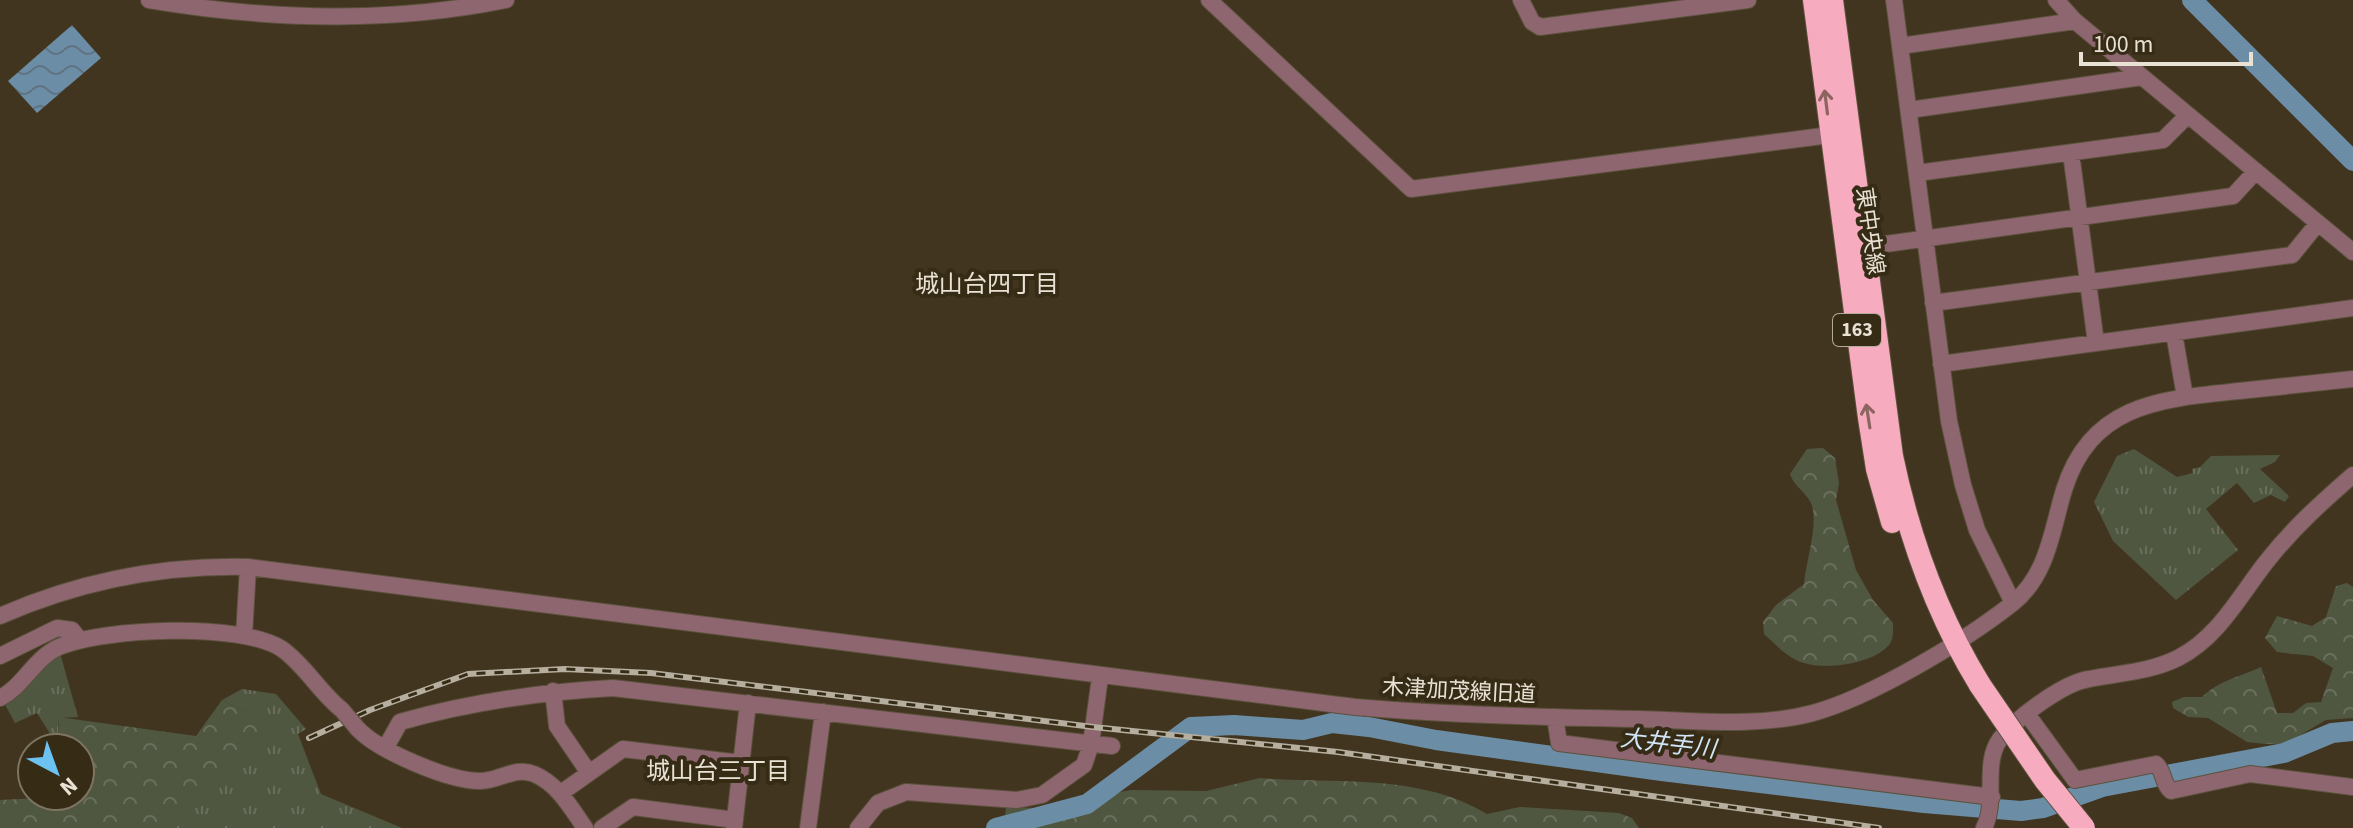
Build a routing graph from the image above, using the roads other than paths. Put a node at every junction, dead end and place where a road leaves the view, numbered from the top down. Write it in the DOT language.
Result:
graph roads {
  1 [pos="149,0"];
  2 [pos="313,0"];
  3 [pos="506,0"];
  4 [pos="1209,0"];
  5 [pos="1521,0"];
  6 [pos="1748,0"];
  7 [pos="1814,0"];
  8 [pos="1832,0"];
  9 [pos="1894,0"];
  10 [pos="2056,0"];
  11 [pos="312,17"];
  12 [pos="2075,21"];
  13 [pos="1900,46"];
  14 [pos="2142,77"];
  15 [pos="1909,110"];
  16 [pos="2188,115"];
  17 [pos="1830,135"];
  18 [pos="2071,153"];
  19 [pos="2256,171"];
  20 [pos="1917,173"];
  21 [pos="2080,217"];
  22 [pos="2318,223"];
  23 [pos="1926,240"];
  24 [pos="1864,247"];
  25 [pos="2353,252"];
  26 [pos="2088,282"];
  27 [pos="1933,303"];
  28 [pos="2353,308"];
  29 [pos="2174,333"];
  30 [pos="2096,343"];
  31 [pos="1941,364"];
  32 [pos="2353,379"];
  33 [pos="2185,397"];
  34 [pos="2353,475"];
  35 [pos="248,567"];
  36 [pos="2013,603"];
  37 [pos="0,616"];
  38 [pos="244,636"];
  39 [pos="80,640"];
  40 [pos="1953,642"];
  41 [pos="0,656"];
  42 [pos="1100,677"];
  43 [pos="553,691"];
  44 [pos="0,698"];
  45 [pos="748,703"];
  46 [pos="823,712"];
  47 [pos="2027,714"];
  48 [pos="1555,717"];
  49 [pos="1091,744"];
  50 [pos="1112,746"];
  51 [pos="386,747"];
  52 [pos="741,763"];
  53 [pos="589,773"];
  54 [pos="2353,787"];
  55 [pos="561,793"];
  56 [pos="1992,797"];
  57 [pos="734,824"];
  58 [pos="585,828"];
  59 [pos="602,828"];
  60 [pos="808,828"];
  61 [pos="858,828"];
  62 [pos="1984,828"];
  63 [pos="2084,828"];
  1 -- 11 [label="street"];
  2 -- 11 [label="street"];
  3 -- 11 [label="street"];
  4 -- 17 [label="street"];
  5 -- 6 [label="street"];
  17 -- 7 [label="highway, 東中央線 / 163, one-way"];
  8 -- 24 [label="highway, 東中央線 / 163"];
  9 -- 13 [label="street"];
  10 -- 12 [label="street"];
  12 -- 13 [label="street"];
  12 -- 14 [label="street"];
  13 -- 15 [label="street"];
  14 -- 15 [label="street"];
  14 -- 16 [label="street"];
  15 -- 20 [label="street"];
  16 -- 18 [label="street"];
  16 -- 19 [label="street"];
  40 -- 17 [label="highway, 東中央線 / 163, one-way"];
  18 -- 20 [label="street"];
  18 -- 21 [label="street"];
  19 -- 21 [label="street"];
  19 -- 22 [label="street"];
  20 -- 23 [label="street"];
  21 -- 23 [label="street"];
  21 -- 26 [label="street"];
  22 -- 25 [label="street"];
  22 -- 26 [label="street"];
  23 -- 24 [label="street"];
  23 -- 27 [label="street"];
  24 -- 40 [label="highway, 東中央線 / 163"];
  26 -- 27 [label="street"];
  26 -- 30 [label="street"];
  27 -- 31 [label="street"];
  28 -- 29 [label="street"];
  29 -- 30 [label="street"];
  29 -- 33 [label="street"];
  30 -- 31 [label="street"];
  31 -- 36 [label="street"];
  32 -- 33 [label="street"];
  33 -- 36 [label="street"];
  34 -- 47 [label="street"];
  35 -- 37 [label="street, 木津加茂線旧道"];
  35 -- 38 [label="street"];
  35 -- 42 [label="street, 木津加茂線旧道"];
  36 -- 40 [label="street"];
  38 -- 39 [label="street"];
  38 -- 51 [label="street, bridge"];
  39 -- 41 [label="street"];
  39 -- 44 [label="street"];
  40 -- 48 [label="street"];
  40 -- 63 [label="highway, 東中央線 / 163, bridge"];
  42 -- 48 [label="street, 木津加茂線旧道"];
  42 -- 49 [label="street"];
  43 -- 45 [label="street"];
  43 -- 51 [label="street"];
  43 -- 53 [label="street"];
  45 -- 46 [label="street"];
  45 -- 52 [label="street"];
  46 -- 49 [label="street"];
  46 -- 60 [label="street"];
  47 -- 54 [label="street"];
  47 -- 56 [label="street"];
  48 -- 56 [label="street, 木津加茂線旧道"];
  49 -- 50 [label="street"];
  49 -- 61 [label="street"];
  51 -- 55 [label="street"];
  52 -- 53 [label="street"];
  52 -- 57 [label="street"];
  53 -- 55 [label="street"];
  55 -- 58 [label="street"];
  56 -- 62 [label="street"];
  57 -- 59 [label="street"];
}
